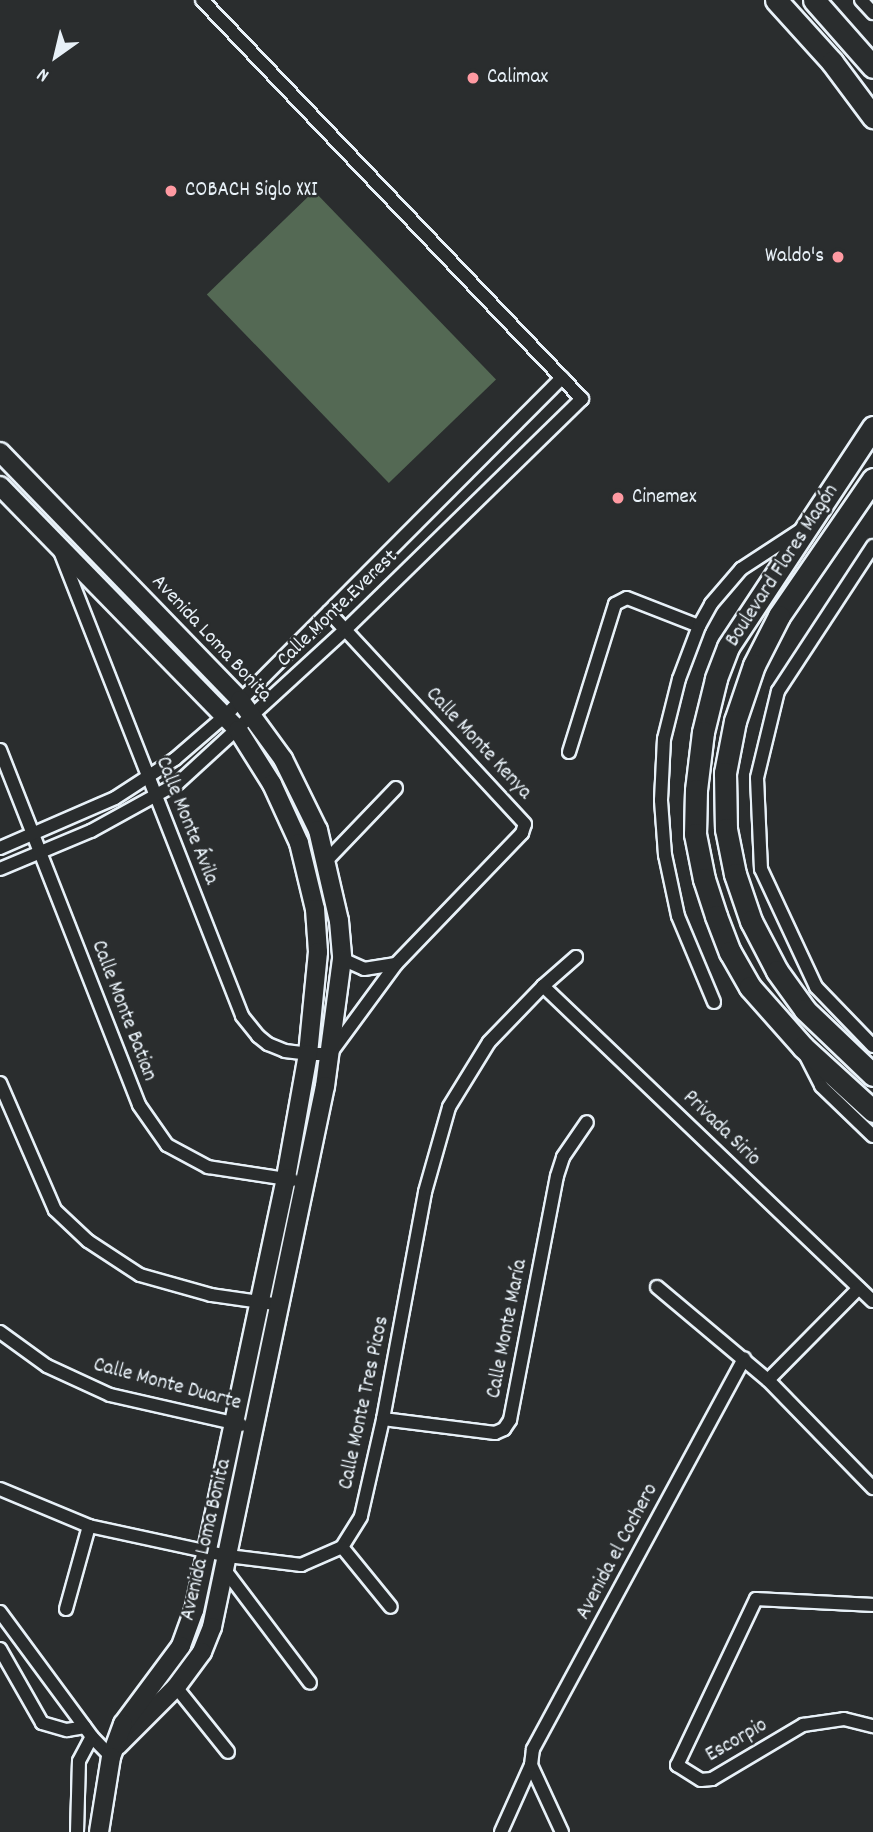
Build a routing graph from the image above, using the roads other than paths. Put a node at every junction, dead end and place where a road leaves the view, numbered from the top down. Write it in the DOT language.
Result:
graph roads {
  1 [pos="202,0"];
  2 [pos="776,0"];
  3 [pos="814,0"];
  4 [pos="861,0"];
  5 [pos="873,13"];
  6 [pos="873,67"];
  7 [pos="873,117"];
  8 [pos="562,378"];
  9 [pos="873,427"];
  10 [pos="0,452"];
  11 [pos="873,480"];
  12 [pos="0,486"];
  13 [pos="805,527"];
  14 [pos="58,544"];
  15 [pos="873,546"];
  16 [pos="329,612"];
  17 [pos="699,626"];
  18 [pos="345,630"];
  19 [pos="240,700"];
  20 [pos="226,715"];
  21 [pos="253,716"];
  22 [pos="238,730"];
  23 [pos="0,750"];
  24 [pos="569,752"];
  25 [pos="148,778"];
  26 [pos="397,788"];
  27 [pos="156,797"];
  28 [pos="35,834"];
  29 [pos="0,848"];
  30 [pos="41,851"];
  31 [pos="326,861"];
  32 [pos="0,869"];
  33 [pos="576,957"];
  34 [pos="342,959"];
  35 [pos="396,964"];
  36 [pos="543,985"];
  37 [pos="714,1002"];
  38 [pos="873,1046"];
  39 [pos="803,1047"];
  40 [pos="308,1054"];
  41 [pos="330,1054"];
  42 [pos="873,1075"];
  43 [pos="0,1083"];
  44 [pos="873,1111"];
  45 [pos="587,1122"];
  46 [pos="873,1136"];
  47 [pos="286,1178"];
  48 [pos="306,1182"];
  49 [pos="657,1287"];
  50 [pos="859,1288"];
  51 [pos="873,1301"];
  52 [pos="261,1303"];
  53 [pos="281,1306"];
  54 [pos="0,1332"];
  55 [pos="744,1358"];
  56 [pos="768,1380"];
  57 [pos="383,1419"];
  58 [pos="233,1423"];
  59 [pos="255,1428"];
  60 [pos="873,1488"];
  61 [pos="0,1489"];
  62 [pos="89,1526"];
  63 [pos="342,1546"];
  64 [pos="207,1551"];
  65 [pos="227,1563"];
  66 [pos="873,1605"];
  67 [pos="391,1606"];
  68 [pos="66,1609"];
  69 [pos="0,1612"];
  70 [pos="0,1648"];
  71 [pos="310,1683"];
  72 [pos="176,1687"];
  73 [pos="873,1726"];
  74 [pos="88,1732"];
  75 [pos="114,1751"];
  76 [pos="228,1752"];
  77 [pos="531,1765"];
  78 [pos="77,1832"];
  79 [pos="99,1832"];
  80 [pos="501,1832"];
  81 [pos="562,1832"];
  1 -- 8 [label="street, Calle Monte Everest"];
  2 -- 7 [label="main road"];
  3 -- 6 [label="main road"];
  4 -- 5 [label="street"];
  8 -- 16 [label="street, Calle Monte Everest"];
  8 -- 18 [label="street, Calle Monte Everest"];
  9 -- 13 [label="main road, Boulevard Flores Magón"];
  10 -- 19 [label="main road, Avenida Loma Bonita"];
  11 -- 42 [label="main road, Boulevard Flores Magón"];
  12 -- 14 [label="main road, Avenida Loma Bonita"];
  13 -- 17 [label="street"];
  13 -- 39 [label="main road, Boulevard Flores Magón"];
  14 -- 20 [label="main road, Avenida Loma Bonita"];
  14 -- 25 [label="street, Calle Monte Ávila"];
  15 -- 38 [label="street"];
  16 -- 18 [label="street, Calle Monte Kenya"];
  16 -- 19 [label="street, Calle Monte Everest"];
  17 -- 24 [label="street"];
  17 -- 37 [label="street"];
  18 -- 21 [label="street, Calle Monte Everest"];
  18 -- 35 [label="street, Calle Monte Kenya"];
  19 -- 20 [label="street, Calle Monte Everest"];
  19 -- 21 [label="main road, Avenida Loma Bonita"];
  20 -- 22 [label="main road, Avenida Loma Bonita"];
  20 -- 25 [label="street, Calle Monte Everest"];
  21 -- 22 [label="street, Calle Monte Everest"];
  21 -- 31 [label="main road, Avenida Loma Bonita"];
  22 -- 27 [label="street, Calle Monte Everest"];
  22 -- 40 [label="main road, Avenida Loma Bonita"];
  23 -- 28 [label="street, Calle Monte Batian"];
  25 -- 27 [label="street, Calle Monte Ávila"];
  25 -- 28 [label="street, Calle Monte Everest"];
  26 -- 31 [label="street"];
  27 -- 30 [label="street, Calle Monte Everest"];
  27 -- 40 [label="street, Calle Monte Ávila"];
  28 -- 29 [label="street, Calle Monte Everest"];
  28 -- 30 [label="street, Calle Monte Batian"];
  30 -- 32 [label="street, Calle Monte Everest"];
  30 -- 47 [label="street, Calle Monte Batian"];
  31 -- 34 [label="main road, Avenida Loma Bonita"];
  33 -- 36 [label="street, Calle Monte Tres Picos"];
  34 -- 35 [label="street"];
  34 -- 41 [label="main road, Avenida Loma Bonita"];
  35 -- 41 [label="street, Calle Monte Kenya"];
  36 -- 50 [label="street, Privada Sirio"];
  36 -- 57 [label="street, Calle Monte Tres Picos"];
  39 -- 44 [label="main road, Boulevard Flores Magón"];
  39 -- 46 [label="street"];
  40 -- 41 [label="street, Calle Monte Ávila"];
  40 -- 47 [label="main road, Avenida Loma Bonita"];
  41 -- 48 [label="main road, Avenida Loma Bonita"];
  43 -- 52 [label="street"];
  45 -- 57 [label="street, Calle Monte María"];
  47 -- 48 [label="street, Calle Monte Batian"];
  47 -- 52 [label="main road, Avenida Loma Bonita"];
  48 -- 53 [label="main road, Avenida Loma Bonita"];
  49 -- 55 [label="street"];
  50 -- 51 [label="street, Privada Sirio"];
  50 -- 56 [label="street"];
  52 -- 53 [label="street"];
  52 -- 58 [label="main road, Avenida Loma Bonita"];
  53 -- 59 [label="main road, Avenida Loma Bonita"];
  54 -- 58 [label="street, Calle Monte Duarte"];
  55 -- 56 [label="street"];
  55 -- 77 [label="street, Avenida el Cochero"];
  56 -- 60 [label="street"];
  57 -- 63 [label="street, Calle Monte Tres Picos"];
  58 -- 59 [label="street, Calle Monte Duarte"];
  58 -- 64 [label="main road, Avenida Loma Bonita"];
  59 -- 65 [label="main road, Avenida Loma Bonita"];
  61 -- 62 [label="street"];
  62 -- 64 [label="street"];
  62 -- 68 [label="street"];
  63 -- 65 [label="street"];
  63 -- 67 [label="street"];
  64 -- 65 [label="street"];
  64 -- 75 [label="main road, Avenida Loma Bonita"];
  65 -- 71 [label="street"];
  65 -- 72 [label="main road, Avenida Loma Bonita"];
  66 -- 73 [label="street, Escorpio"];
  69 -- 74 [label="street"];
  70 -- 74 [label="street"];
  72 -- 75 [label="main road, Avenida Loma Bonita"];
  72 -- 76 [label="street"];
  74 -- 75 [label="street"];
  74 -- 78 [label="street"];
  75 -- 79 [label="main road"];
  77 -- 80 [label="street, Avenida el Cochero"];
  77 -- 81 [label="street"];
}
